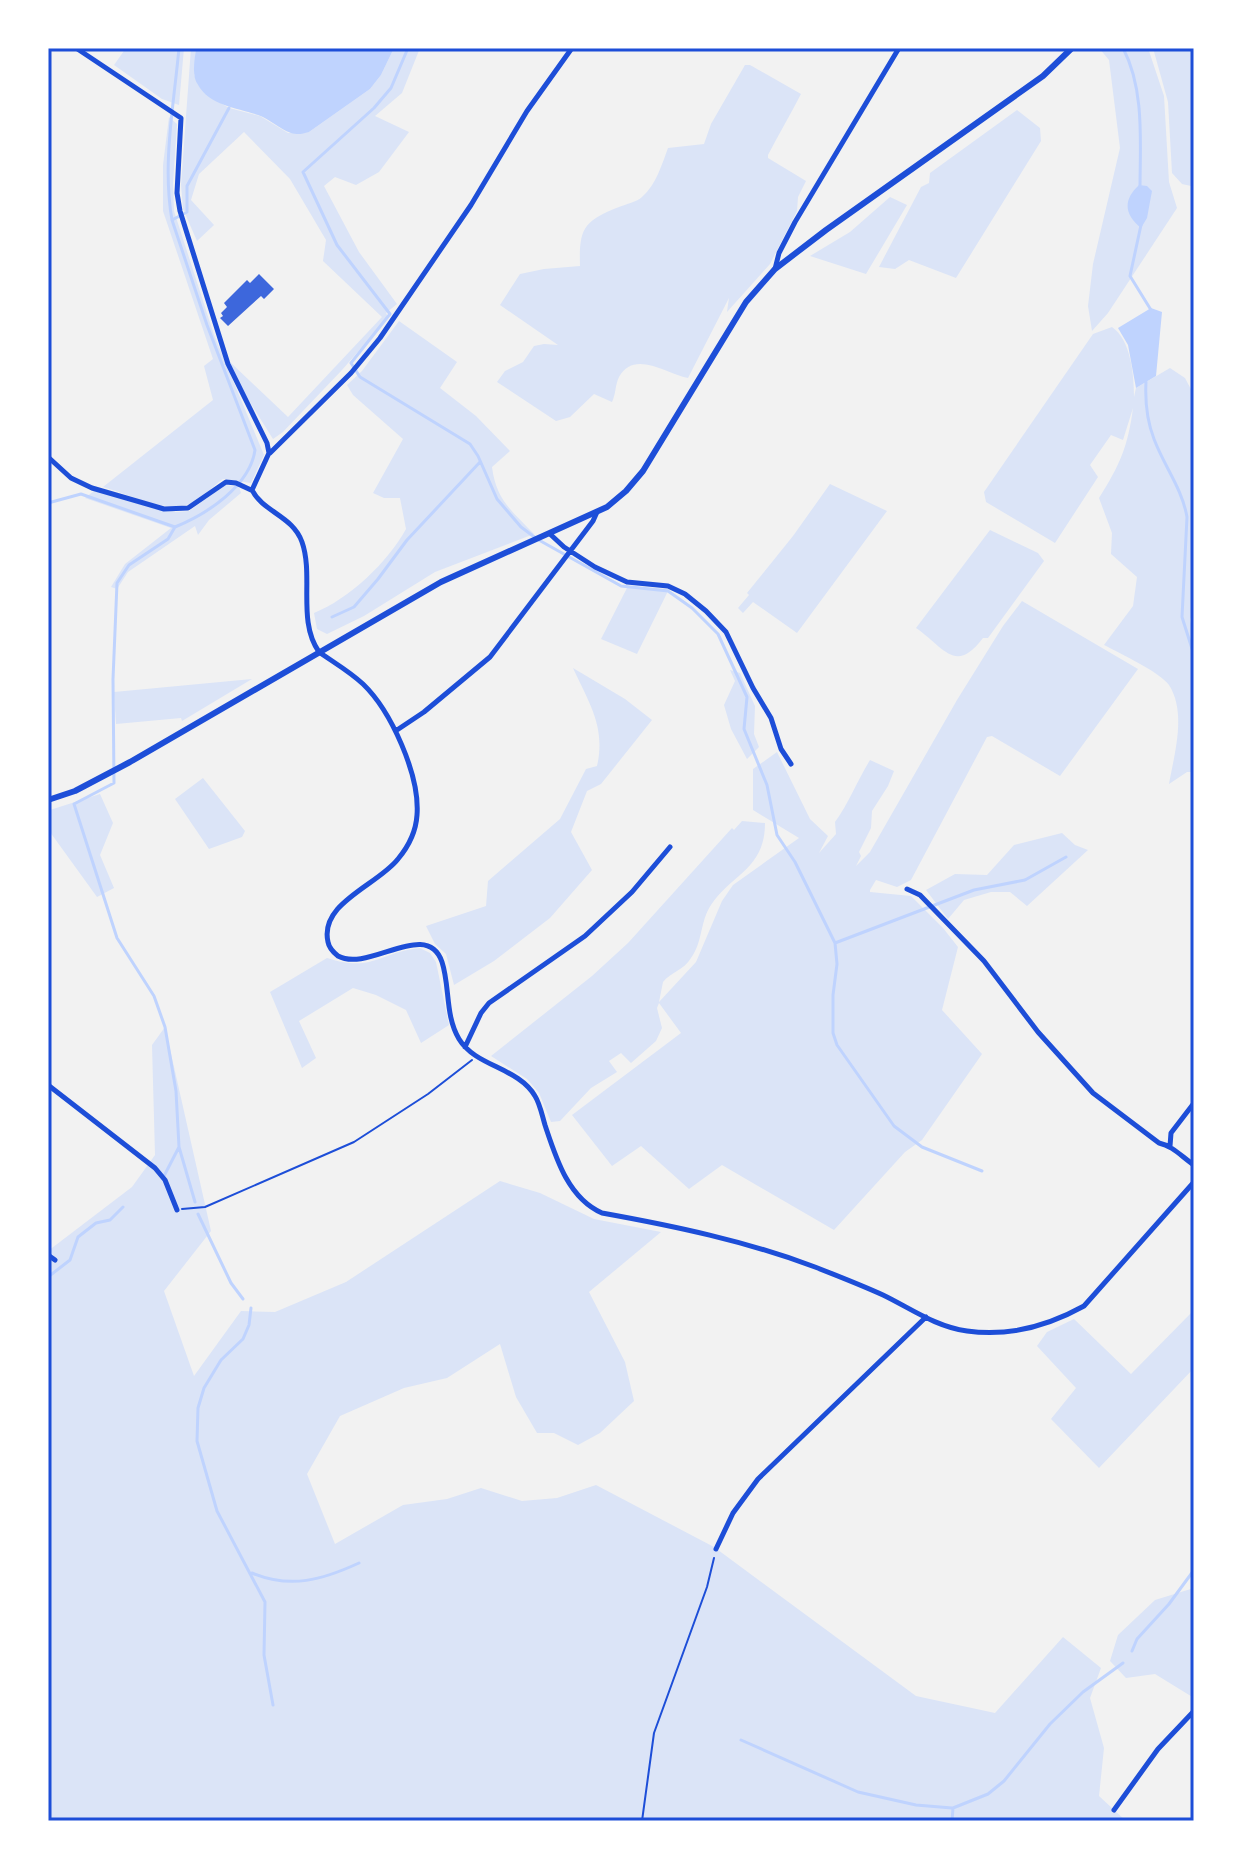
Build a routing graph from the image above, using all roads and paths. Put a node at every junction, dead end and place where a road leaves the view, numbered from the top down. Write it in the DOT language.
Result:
graph roads {
  1 [pos="76,48"];
  2 [pos="572,48"];
  3 [pos="899,48"];
  4 [pos="1072,48"];
  5 [pos="775,269"];
  6 [pos="269,453"];
  7 [pos="48,457"];
  8 [pos="248,489"];
  9 [pos="597,512"];
  10 [pos="550,534"];
  11 [pos="571,551"];
  12 [pos="319,652"];
  13 [pos="397,730"];
  14 [pos="791,764"];
  15 [pos="48,800"];
  16 [pos="670,847"];
  17 [pos="907,889"];
  18 [pos="465,1047"];
  19 [pos="477,1057"];
  20 [pos="48,1085"];
  21 [pos="1194,1103"];
  22 [pos="1170,1146"];
  23 [pos="1194,1165"];
  24 [pos="1194,1182"];
  25 [pos="177,1210"];
  26 [pos="48,1255"];
  27 [pos="55,1260"];
  28 [pos="926,1317"];
  29 [pos="716,1549"];
  30 [pos="1194,1711"];
  31 [pos="1114,1810"];
  32 [pos="642,1821"];
  1 -- 6 [label="street"];
  2 -- 6 [label="street"];
  3 -- 5 [label="street"];
  4 -- 5 [label="street"];
  5 -- 9 [label="street"];
  6 -- 8 [label="street"];
  7 -- 8 [label="street"];
  8 -- 12 [label="street"];
  9 -- 10 [label="street"];
  9 -- 11 [label="street"];
  10 -- 11 [label="street"];
  10 -- 12 [label="street"];
  11 -- 13 [label="street"];
  11 -- 14 [label="street"];
  12 -- 13 [label="street"];
  12 -- 15 [label="street"];
  13 -- 18 [label="street"];
  16 -- 18 [label="street"];
  17 -- 22 [label="street"];
  18 -- 19 [label="street"];
  19 -- 25 [label="path"];
  19 -- 28 [label="street"];
  20 -- 25 [label="street"];
  21 -- 22 [label="street"];
  22 -- 23 [label="street"];
  24 -- 28 [label="street"];
  26 -- 27 [label="street"];
  28 -- 29 [label="street"];
  29 -- 32 [label="path"];
  30 -- 31 [label="street"];
}
